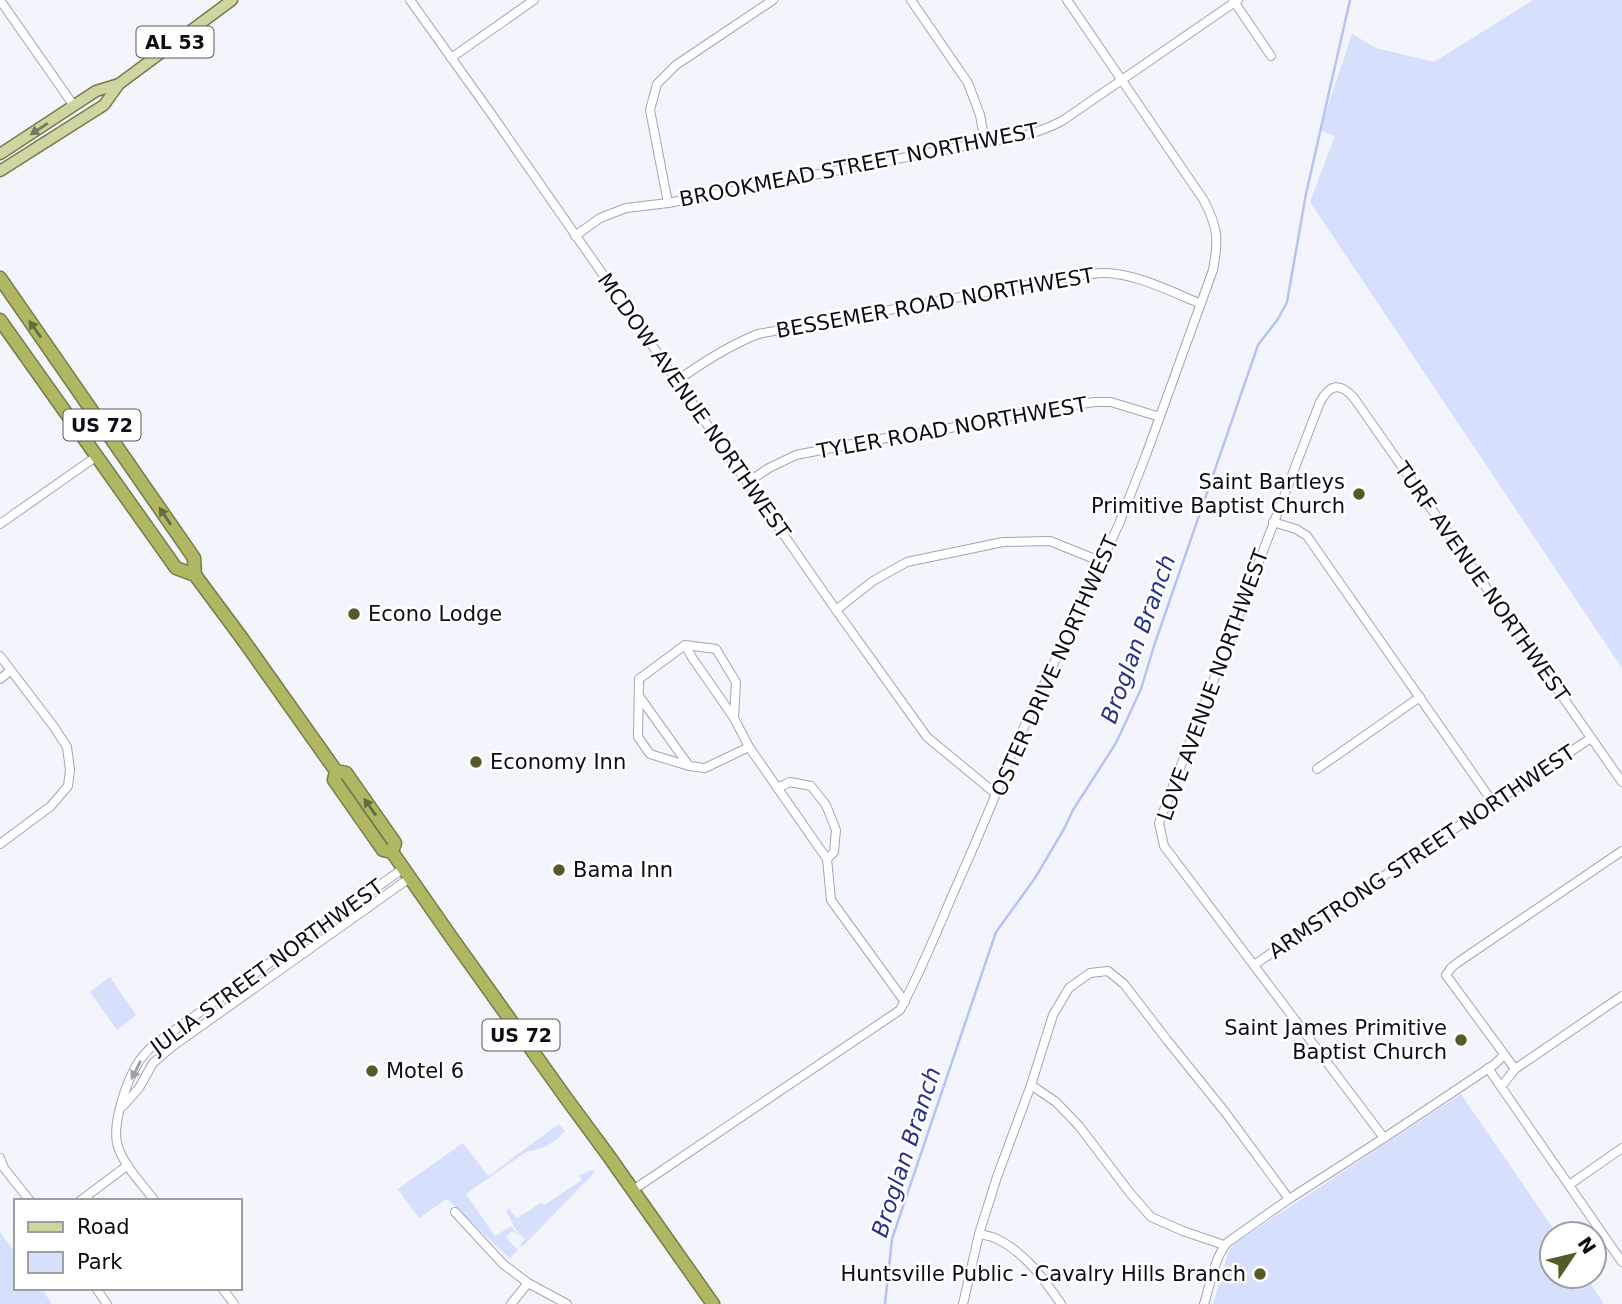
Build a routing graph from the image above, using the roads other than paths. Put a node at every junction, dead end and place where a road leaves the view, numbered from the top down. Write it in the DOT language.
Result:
graph roads {
  1 [pos="0,0"];
  2 [pos="232,0"];
  3 [pos="410,0"];
  4 [pos="534,0"];
  5 [pos="773,0"];
  6 [pos="911,0"];
  7 [pos="1067,0"];
  8 [pos="1235,1"];
  9 [pos="1271,56"];
  10 [pos="451,58"];
  11 [pos="1122,79"];
  12 [pos="119,84"];
  13 [pos="74,106"];
  14 [pos="985,142"];
  15 [pos="0,154"];
  16 [pos="0,172"];
  17 [pos="668,203"];
  18 [pos="575,236"];
  19 [pos="0,278"];
  20 [pos="1201,304"];
  21 [pos="0,320"];
  22 [pos="677,381"];
  23 [pos="1337,387"];
  24 [pos="1160,417"];
  25 [pos="97,456"];
  26 [pos="748,482"];
  27 [pos="1273,522"];
  28 [pos="0,524"];
  29 [pos="1102,562"];
  30 [pos="195,575"];
  31 [pos="836,610"];
  32 [pos="685,645"];
  33 [pos="0,656"];
  34 [pos="10,671"];
  35 [pos="0,678"];
  36 [pos="639,696"];
  37 [pos="1420,697"];
  38 [pos="733,718"];
  39 [pos="1591,738"];
  40 [pos="749,747"];
  41 [pos="689,766"];
  42 [pos="1317,769"];
  43 [pos="1622,782"];
  44 [pos="777,788"];
  45 [pos="996,794"];
  46 [pos="1494,804"];
  47 [pos="0,844"];
  48 [pos="1622,851"];
  49 [pos="827,859"];
  50 [pos="408,873"];
  51 [pos="1254,965"];
  52 [pos="1622,996"];
  53 [pos="905,1002"];
  54 [pos="1504,1055"];
  55 [pos="1488,1068"];
  56 [pos="1515,1069"];
  57 [pos="1031,1085"];
  58 [pos="1501,1087"];
  59 [pos="121,1109"];
  60 [pos="1384,1138"];
  61 [pos="1622,1148"];
  62 [pos="1,1161"];
  63 [pos="128,1165"];
  64 [pos="1569,1185"];
  65 [pos="633,1190"];
  66 [pos="28,1199"];
  67 [pos="83,1199"];
  68 [pos="154,1199"];
  69 [pos="1289,1199"];
  70 [pos="456,1212"];
  71 [pos="979,1234"];
  72 [pos="1224,1245"];
  73 [pos="1621,1259"];
  74 [pos="528,1283"];
  75 [pos="511,1304"];
  76 [pos="567,1304"];
  77 [pos="713,1304"];
  78 [pos="962,1304"];
  79 [pos="1061,1304"];
  80 [pos="1204,1304"];
  1 -- 13 [label="street"];
  2 -- 12 [label="main road, AL 53"];
  3 -- 10 [label="street, MCDOW AVENUE NORTHWEST"];
  4 -- 10 [label="street"];
  5 -- 17 [label="street"];
  6 -- 14 [label="street"];
  7 -- 11 [label="street, OSTER DRIVE NORTHWEST"];
  8 -- 9 [label="street"];
  8 -- 11 [label="street, BROOKMEAD STREET NORTHWEST"];
  10 -- 18 [label="street, MCDOW AVENUE NORTHWEST"];
  11 -- 14 [label="street, BROOKMEAD STREET NORTHWEST"];
  11 -- 20 [label="street, OSTER DRIVE NORTHWEST"];
  12 -- 13 [label="main road, AL 53"];
  12 -- 16 [label="main road, AL 53"];
  13 -- 15 [label="main road, AL 53, one-way"];
  14 -- 17 [label="street, BROOKMEAD STREET NORTHWEST"];
  17 -- 18 [label="street, BROOKMEAD STREET NORTHWEST"];
  18 -- 22 [label="street, MCDOW AVENUE NORTHWEST"];
  30 -- 19 [label="highway, US 72, one-way"];
  20 -- 22 [label="street, BESSEMER ROAD NORTHWEST"];
  20 -- 24 [label="street, OSTER DRIVE NORTHWEST"];
  21 -- 25 [label="highway, US 72"];
  22 -- 26 [label="street, MCDOW AVENUE NORTHWEST"];
  23 -- 27 [label="street, LOVE AVENUE NORTHWEST"];
  23 -- 39 [label="street, TURF AVENUE NORTHWEST"];
  24 -- 26 [label="street, TYLER ROAD NORTHWEST"];
  24 -- 29 [label="street, OSTER DRIVE NORTHWEST"];
  25 -- 28 [label="street"];
  25 -- 30 [label="highway, US 72"];
  26 -- 31 [label="street, MCDOW AVENUE NORTHWEST"];
  27 -- 37 [label="street"];
  27 -- 51 [label="street, LOVE AVENUE NORTHWEST"];
  29 -- 31 [label="street"];
  29 -- 45 [label="street, OSTER DRIVE NORTHWEST"];
  30 -- 50 [label="highway, US 72"];
  31 -- 45 [label="street, MCDOW AVENUE NORTHWEST"];
  32 -- 36 [label="street"];
  32 -- 38 [label="street"];
  32 -- 38 [label="street"];
  33 -- 34 [label="street"];
  34 -- 35 [label="street"];
  34 -- 47 [label="street"];
  36 -- 41 [label="street"];
  36 -- 41 [label="street"];
  37 -- 42 [label="street"];
  37 -- 46 [label="street"];
  38 -- 40 [label="street"];
  39 -- 43 [label="street, TURF AVENUE NORTHWEST"];
  39 -- 46 [label="street, ARMSTRONG STREET NORTHWEST"];
  40 -- 41 [label="street"];
  40 -- 44 [label="street"];
  44 -- 49 [label="street"];
  44 -- 49 [label="street"];
  45 -- 53 [label="street, OSTER DRIVE NORTHWEST"];
  46 -- 51 [label="street, ARMSTRONG STREET NORTHWEST"];
  48 -- 54 [label="street"];
  49 -- 53 [label="street"];
  50 -- 59 [label="street, JULIA STREET NORTHWEST"];
  50 -- 59 [label="street, JULIA STREET NORTHWEST, one-way"];
  50 -- 65 [label="highway, US 72"];
  51 -- 60 [label="street, LOVE AVENUE NORTHWEST"];
  52 -- 56 [label="street"];
  53 -- 65 [label="street, OSTER DRIVE NORTHWEST"];
  54 -- 55 [label="street"];
  54 -- 56 [label="street"];
  55 -- 58 [label="street"];
  55 -- 60 [label="street"];
  56 -- 58 [label="street"];
  57 -- 69 [label="street"];
  57 -- 71 [label="street"];
  57 -- 72 [label="street"];
  58 -- 64 [label="street"];
  59 -- 63 [label="street, JULIA STREET NORTHWEST"];
  60 -- 69 [label="street"];
  61 -- 64 [label="street"];
  62 -- 66 [label="street"];
  63 -- 67 [label="street"];
  63 -- 68 [label="street, JULIA STREET NORTHWEST"];
  64 -- 73 [label="street"];
  65 -- 77 [label="highway, US 72"];
  69 -- 72 [label="street"];
  70 -- 74 [label="street"];
  71 -- 78 [label="street"];
  71 -- 79 [label="street"];
  72 -- 80 [label="street"];
  74 -- 75 [label="street"];
  74 -- 76 [label="street"];
}
